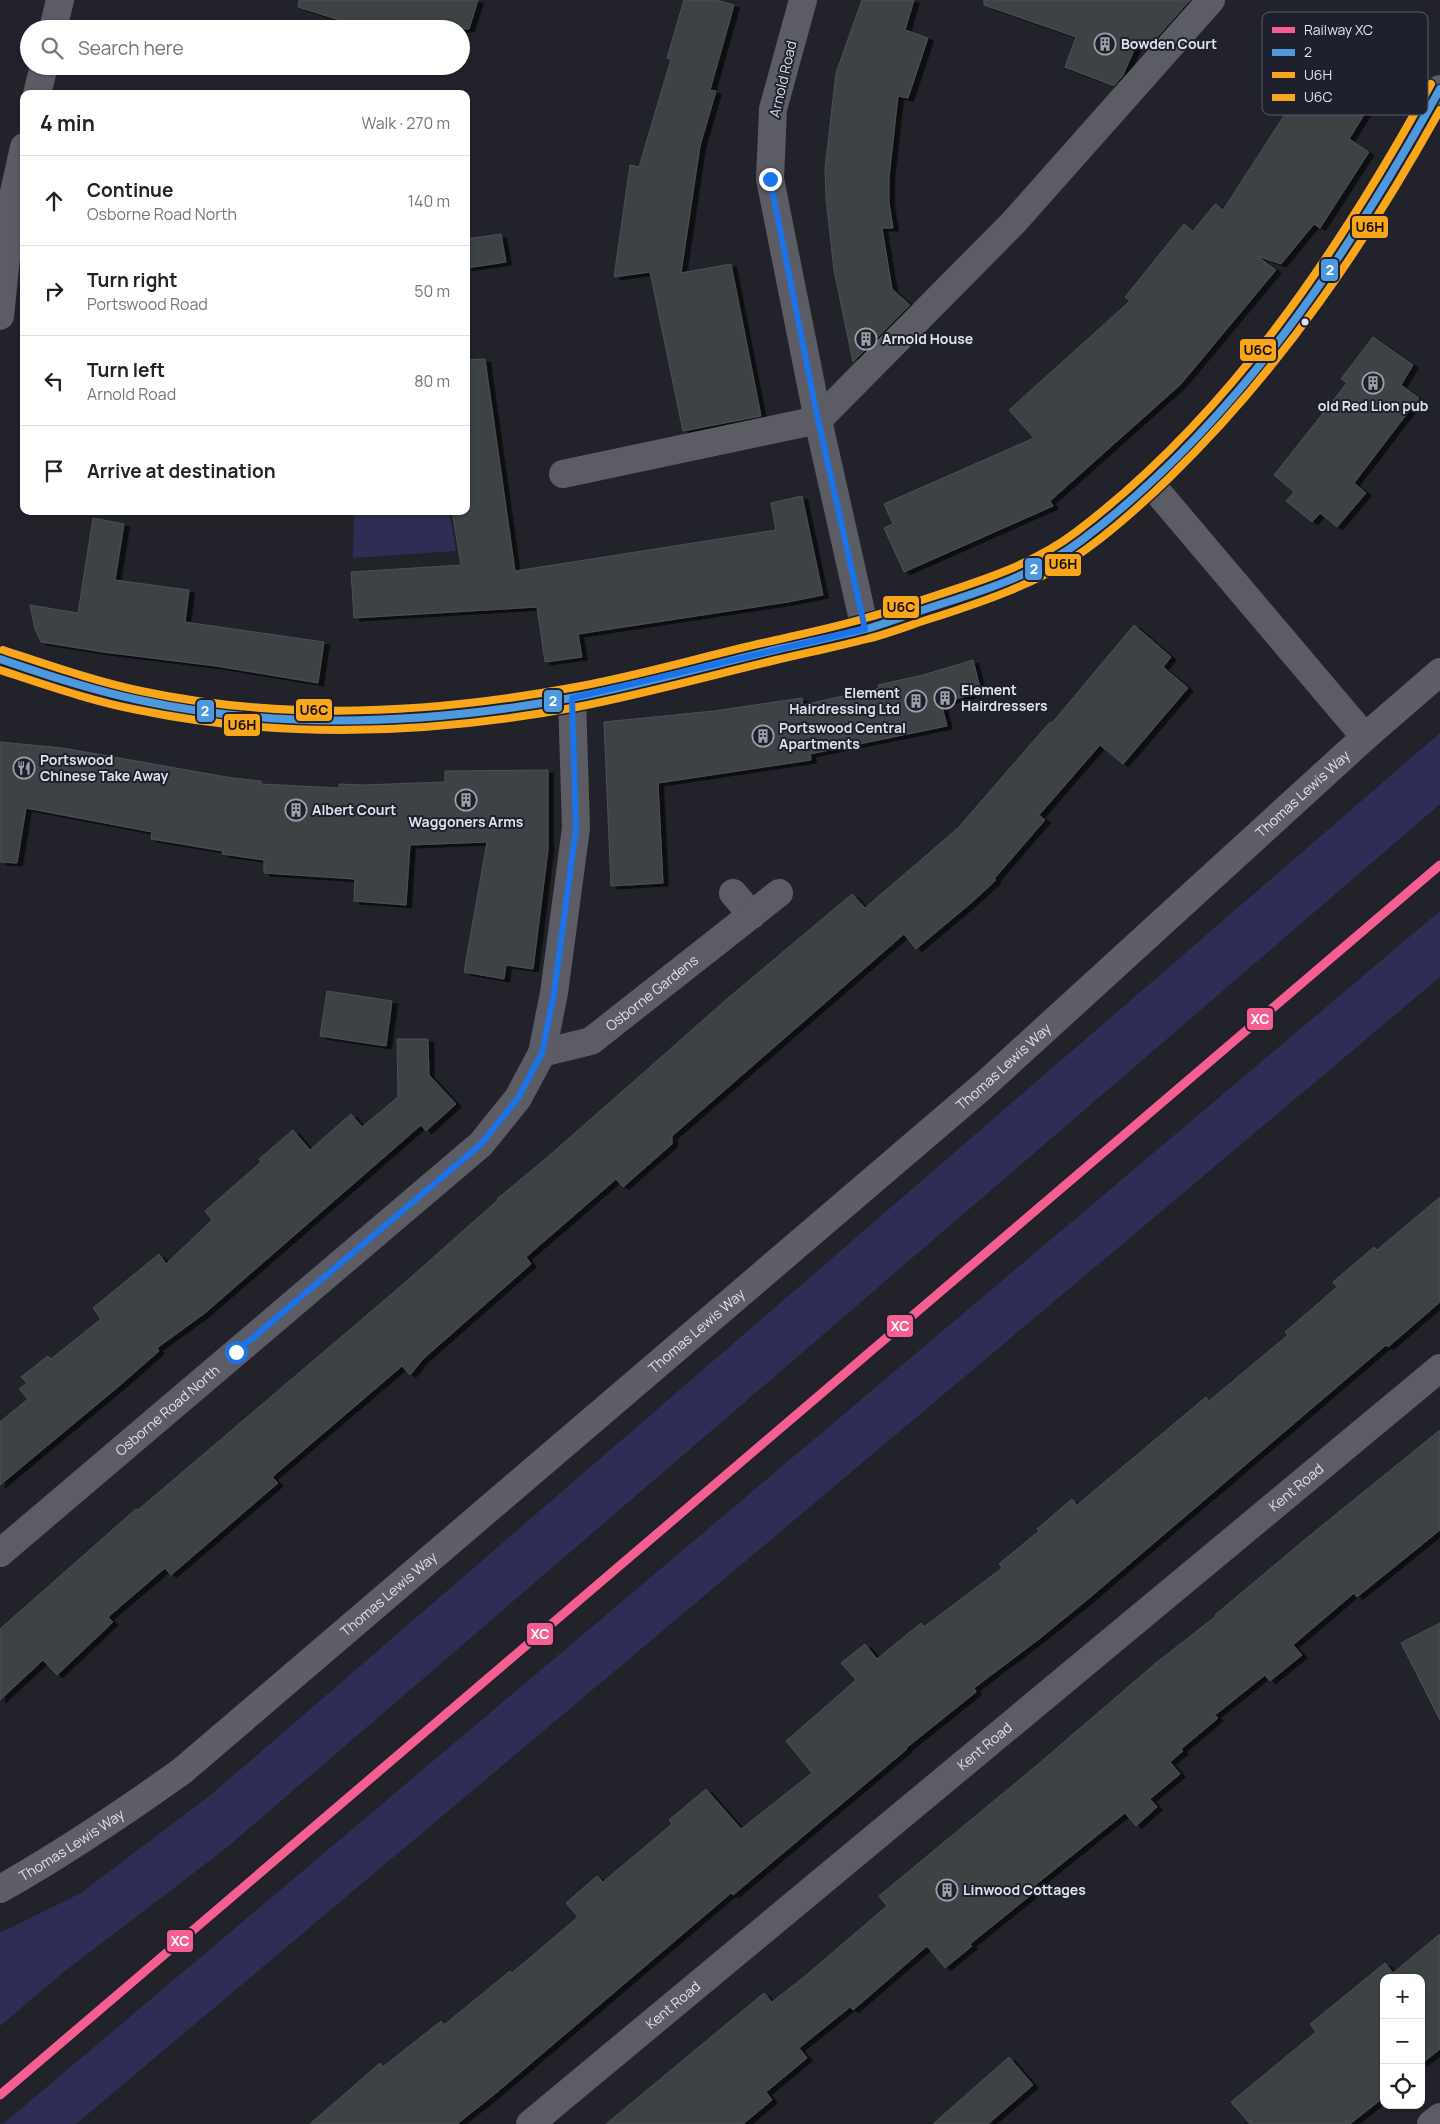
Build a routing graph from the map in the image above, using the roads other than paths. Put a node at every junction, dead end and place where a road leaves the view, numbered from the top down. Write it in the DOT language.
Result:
graph roads {
  1 [pos="60,0"];
  2 [pos="802,0"];
  3 [pos="1210,0"];
  4 [pos="55,20"];
  5 [pos="42,75"];
  6 [pos="38,90"];
  7 [pos="1439,94"];
  8 [pos="1428,112"];
  9 [pos="1426,115"];
  10 [pos="20,159"];
  11 [pos="6,199"];
  12 [pos="0,316"];
  13 [pos="818,420"];
  14 [pos="562,474"];
  15 [pos="1150,483"];
  16 [pos="865,629"];
  17 [pos="0,659"];
  18 [pos="1440,672"];
  19 [pos="572,698"];
  20 [pos="1365,737"];
  21 [pos="733,893"];
  22 [pos="779,893"];
  23 [pos="752,914"];
  24 [pos="542,1053"];
  25 [pos="1440,1368"];
  26 [pos="0,1553"];
  27 [pos="0,1889"];
  28 [pos="1440,2117"];
  29 [pos="530,2124"];
  30 [pos="1432,2124"];
  1 -- 4 [label="street"];
  2 -- 13 [label="street, Arnold Road"];
  3 -- 13 [label="street"];
  5 -- 6 [label="street"];
  7 -- 8 [label="street"];
  9 -- 15 [label="street"];
  10 -- 11 [label="street"];
  11 -- 12 [label="street"];
  13 -- 14 [label="street"];
  13 -- 16 [label="street, Arnold Road"];
  15 -- 16 [label="street"];
  15 -- 20 [label="street"];
  16 -- 19 [label="street"];
  17 -- 19 [label="street"];
  18 -- 20 [label="main road, Thomas Lewis Way"];
  19 -- 24 [label="street, Osborne Road North"];
  20 -- 27 [label="main road, Thomas Lewis Way"];
  21 -- 23 [label="street"];
  22 -- 23 [label="street, Osborne Gardens"];
  23 -- 24 [label="street, Osborne Gardens"];
  24 -- 26 [label="street, Osborne Road North"];
  25 -- 29 [label="street, Kent Road"];
  28 -- 30 [label="street"];
}
